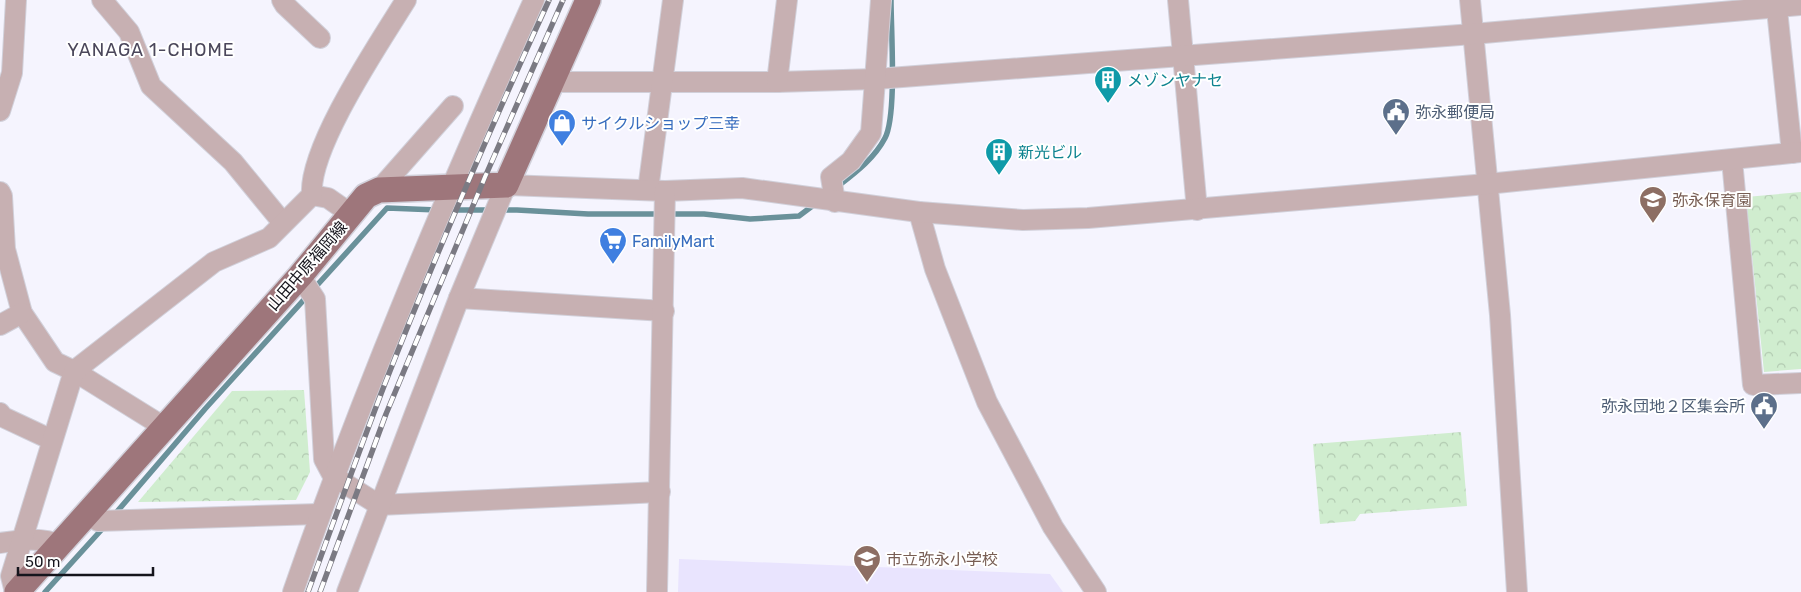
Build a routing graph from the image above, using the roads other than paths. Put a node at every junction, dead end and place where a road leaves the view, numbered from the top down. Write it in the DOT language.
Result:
graph roads {
  1 [pos="16,0"];
  2 [pos="102,0"];
  3 [pos="282,0"];
  4 [pos="406,0"];
  5 [pos="534,0"];
  6 [pos="588,0"];
  7 [pos="673,0"];
  8 [pos="787,0"];
  9 [pos="881,0"];
  10 [pos="1178,0"];
  11 [pos="1470,0"];
  12 [pos="1776,3"];
  13 [pos="1801,5"];
  14 [pos="1473,34"];
  15 [pos="320,38"];
  16 [pos="1182,56"];
  17 [pos="876,79"];
  18 [pos="551,82"];
  19 [pos="664,82"];
  20 [pos="777,82"];
  21 [pos="453,106"];
  22 [pos="0,111"];
  23 [pos="1797,153"];
  24 [pos="1732,160"];
  25 [pos="1488,184"];
  26 [pos="379,190"];
  27 [pos="834,190"];
  28 [pos="0,192"];
  29 [pos="448,194"];
  30 [pos="312,195"];
  31 [pos="659,196"];
  32 [pos="499,203"];
  33 [pos="1197,210"];
  34 [pos="919,212"];
  35 [pos="351,214"];
  36 [pos="283,223"];
  37 [pos="300,276"];
  38 [pos="459,298"];
  39 [pos="664,311"];
  40 [pos="22,313"];
  41 [pos="0,325"];
  42 [pos="74,371"];
  43 [pos="1801,382"];
  44 [pos="0,413"];
  45 [pos="164,427"];
  46 [pos="52,440"];
  47 [pos="333,476"];
  48 [pos="660,492"];
  49 [pos="379,504"];
  50 [pos="319,514"];
  51 [pos="93,518"];
  52 [pos="22,540"];
  53 [pos="0,543"];
  54 [pos="60,545"];
  55 [pos="16,592"];
  56 [pos="292,592"];
  57 [pos="346,592"];
  58 [pos="657,592"];
  59 [pos="1096,592"];
  60 [pos="1517,592"];
  1 -- 22 [label="street"];
  2 -- 36 [label="street"];
  3 -- 15 [label="street"];
  4 -- 30 [label="street"];
  5 -- 29 [label="street"];
  6 -- 18 [label="main road"];
  7 -- 19 [label="street"];
  8 -- 20 [label="street"];
  9 -- 17 [label="street"];
  10 -- 16 [label="street"];
  11 -- 14 [label="street"];
  12 -- 13 [label="street"];
  12 -- 14 [label="street"];
  12 -- 23 [label="street"];
  14 -- 16 [label="street"];
  14 -- 25 [label="street"];
  16 -- 17 [label="street"];
  16 -- 33 [label="street"];
  17 -- 20 [label="street"];
  17 -- 27 [label="street"];
  18 -- 19 [label="street"];
  18 -- 32 [label="main road"];
  19 -- 20 [label="street"];
  19 -- 31 [label="street"];
  21 -- 26 [label="street"];
  23 -- 24 [label="street"];
  24 -- 25 [label="street"];
  24 -- 43 [label="street"];
  25 -- 33 [label="street"];
  25 -- 60 [label="street"];
  26 -- 29 [label="main road"];
  26 -- 35 [label="main road, 山田中原福岡線"];
  27 -- 31 [label="street"];
  27 -- 34 [label="street"];
  28 -- 40 [label="street"];
  29 -- 32 [label="main road"];
  29 -- 47 [label="street"];
  30 -- 35 [label="street"];
  30 -- 36 [label="street"];
  31 -- 32 [label="street"];
  31 -- 39 [label="street"];
  32 -- 38 [label="street"];
  33 -- 34 [label="street"];
  34 -- 59 [label="street"];
  35 -- 37 [label="main road, 山田中原福岡線"];
  36 -- 42 [label="street"];
  37 -- 45 [label="main road, 山田中原福岡線"];
  37 -- 47 [label="street"];
  38 -- 39 [label="street"];
  38 -- 49 [label="street"];
  39 -- 48 [label="street"];
  40 -- 41 [label="street"];
  40 -- 42 [label="street"];
  42 -- 45 [label="street"];
  42 -- 46 [label="street"];
  44 -- 46 [label="street"];
  45 -- 51 [label="main road, 山田中原福岡線"];
  46 -- 52 [label="street"];
  47 -- 49 [label="street"];
  47 -- 50 [label="street"];
  48 -- 49 [label="street"];
  48 -- 58 [label="street"];
  49 -- 57 [label="street"];
  50 -- 51 [label="street"];
  50 -- 56 [label="street"];
  51 -- 54 [label="main road, 山田中原福岡線"];
  52 -- 53 [label="street"];
  52 -- 54 [label="street"];
  52 -- 55 [label="street"];
  54 -- 55 [label="main road, 山田中原福岡線"];
}
